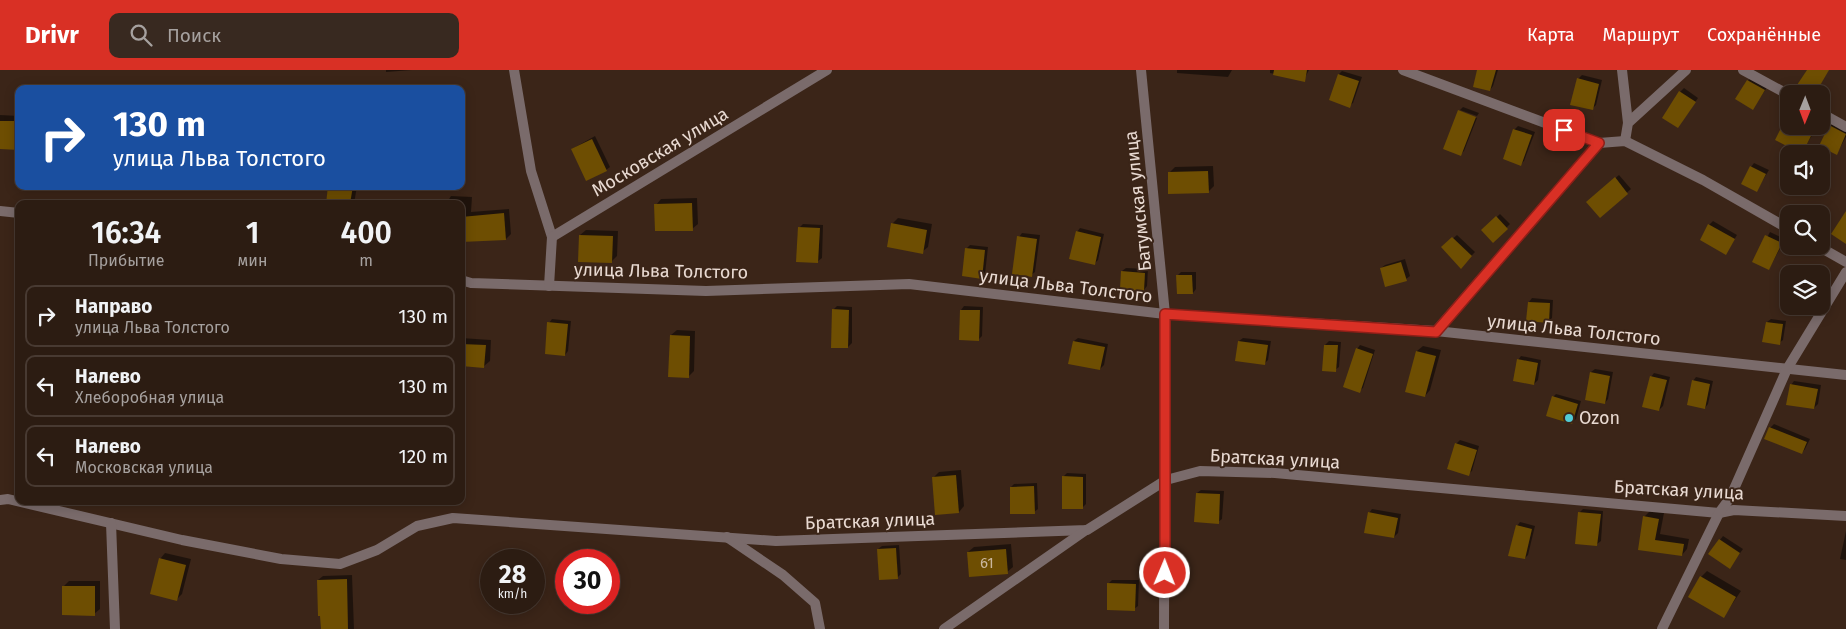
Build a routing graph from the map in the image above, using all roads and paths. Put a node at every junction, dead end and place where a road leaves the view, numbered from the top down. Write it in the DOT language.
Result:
graph roads {
  1 [pos="514,70"];
  2 [pos="827,70"];
  3 [pos="1141,70"];
  4 [pos="1622,70"];
  5 [pos="1686,70"];
  6 [pos="1743,70"];
  7 [pos="1408,71"];
  8 [pos="1780,90"];
  9 [pos="1830,118"];
  10 [pos="1628,123"];
  11 [pos="1846,127"];
  12 [pos="1625,141"];
  13 [pos="1599,143"];
  14 [pos="0,211"];
  15 [pos="15,213"];
  16 [pos="1780,224"];
  17 [pos="552,237"];
  18 [pos="1830,253"];
  19 [pos="1846,262"];
  20 [pos="1846,272"];
  21 [pos="465,281"];
  22 [pos="549,286"];
  23 [pos="1165,314"];
  24 [pos="1436,332"];
  25 [pos="1787,369"];
  26 [pos="1846,375"];
  27 [pos="1166,480"];
  28 [pos="0,500"];
  29 [pos="15,501"];
  30 [pos="34,505"];
  31 [pos="1720,513"];
  32 [pos="1846,516"];
  33 [pos="111,523"];
  34 [pos="1087,530"];
  35 [pos="727,537"];
  36 [pos="115,629"];
  37 [pos="820,629"];
  38 [pos="944,629"];
  39 [pos="1164,629"];
  40 [pos="1662,629"];
  1 -- 17 [label="street"];
  2 -- 17 [label="street, Московская улица"];
  3 -- 23 [label="street, Батумская улица"];
  4 -- 10 [label="street"];
  5 -- 10 [label="street"];
  6 -- 8 [label="street"];
  7 -- 13 [label="street"];
  9 -- 11 [label="street"];
  10 -- 12 [label="street"];
  12 -- 13 [label="street"];
  12 -- 16 [label="street"];
  13 -- 24 [label="street"];
  14 -- 15 [label="street"];
  17 -- 22 [label="street"];
  18 -- 19 [label="street"];
  20 -- 25 [label="street"];
  21 -- 22 [label="street, улица Льва Толстого"];
  22 -- 23 [label="street, улица Льва Толстого"];
  23 -- 24 [label="street, улица Льва Толстого"];
  23 -- 27 [label="street, Батумская улица"];
  24 -- 25 [label="street, улица Льва Толстого"];
  25 -- 26 [label="street, улица Льва Толстого"];
  25 -- 31 [label="street"];
  27 -- 31 [label="street, Братская улица"];
  27 -- 34 [label="street, Братская улица"];
  27 -- 39 [label="street, Батумская улица"];
  28 -- 29 [label="street, Братская улица"];
  30 -- 33 [label="street, Братская улица"];
  31 -- 32 [label="street, Братская улица"];
  31 -- 40 [label="street"];
  33 -- 35 [label="street, Братская улица"];
  33 -- 36 [label="street"];
  34 -- 35 [label="street, Братская улица"];
  34 -- 38 [label="street"];
  35 -- 37 [label="street"];
}
